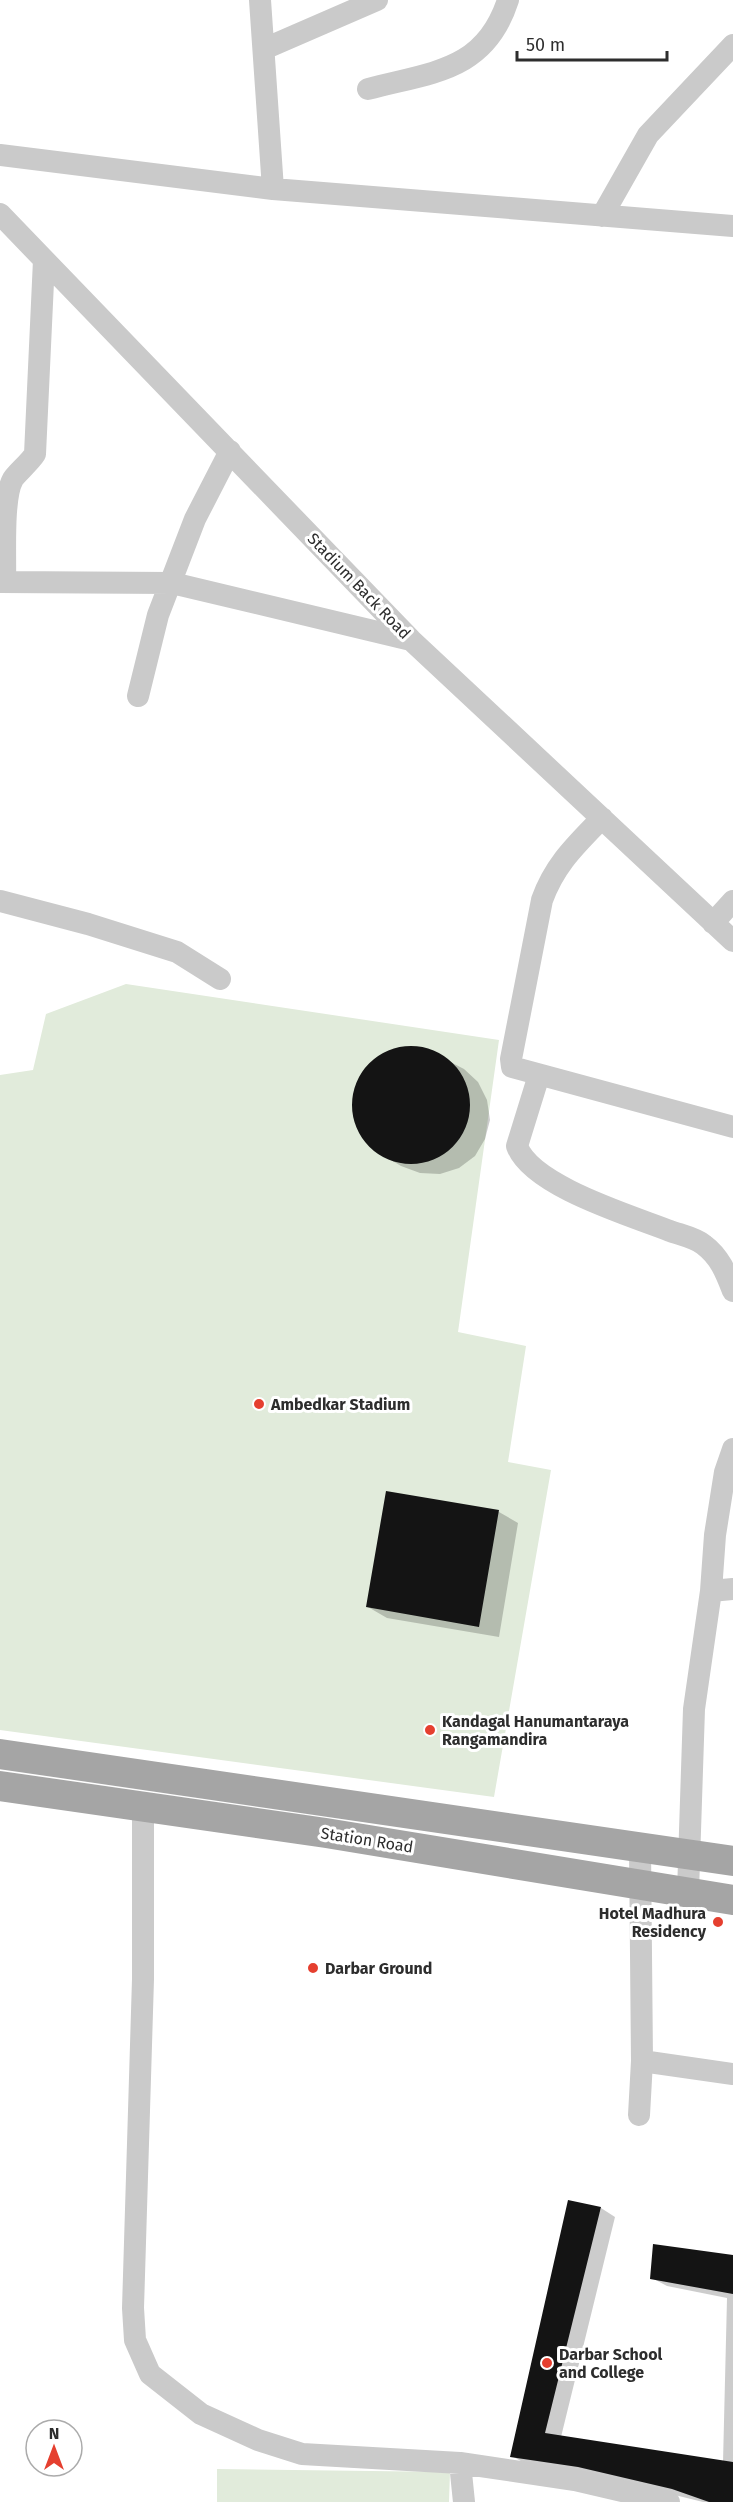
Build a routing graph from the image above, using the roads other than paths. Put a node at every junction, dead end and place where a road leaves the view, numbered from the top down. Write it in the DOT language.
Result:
graph roads {
  1 [pos="260,0"];
  2 [pos="377,0"];
  3 [pos="508,0"];
  4 [pos="733,46"];
  5 [pos="264,49"];
  6 [pos="368,89"];
  7 [pos="0,155"];
  8 [pos="273,189"];
  9 [pos="0,214"];
  10 [pos="602,216"];
  11 [pos="733,226"];
  12 [pos="44,260"];
  13 [pos="230,451"];
  14 [pos="3,582"];
  15 [pos="172,583"];
  16 [pos="411,640"];
  17 [pos="138,696"];
  18 [pos="602,818"];
  19 [pos="0,901"];
  20 [pos="733,901"];
  21 [pos="713,922"];
  22 [pos="733,941"];
  23 [pos="220,979"];
  24 [pos="539,1075"];
  25 [pos="733,1127"];
  26 [pos="733,1291"];
  27 [pos="733,1449"];
  28 [pos="729,1472"];
  29 [pos="722,1590"];
  30 [pos="0,1754"];
  31 [pos="0,1786"];
  32 [pos="143,1807"];
  33 [pos="640,1846"];
  34 [pos="691,1854"];
  35 [pos="733,1861"];
  36 [pos="639,1883"];
  37 [pos="688,1892"];
  38 [pos="733,1900"];
  39 [pos="642,2061"];
  40 [pos="733,2074"];
  41 [pos="639,2115"];
  42 [pos="460,2463"];
  43 [pos="464,2502"];
  44 [pos="669,2502"];
  1 -- 5 [label="street"];
  2 -- 5 [label="street"];
  3 -- 6 [label="street"];
  4 -- 10 [label="street"];
  5 -- 8 [label="street"];
  7 -- 8 [label="street"];
  8 -- 10 [label="street"];
  9 -- 12 [label="street, Stadium Back Road"];
  10 -- 11 [label="street"];
  12 -- 13 [label="street, Stadium Back Road"];
  12 -- 14 [label="street"];
  13 -- 15 [label="street"];
  13 -- 16 [label="street, Stadium Back Road"];
  14 -- 15 [label="street"];
  15 -- 16 [label="street"];
  15 -- 17 [label="street"];
  16 -- 18 [label="street, Stadium Back Road"];
  18 -- 21 [label="street, Stadium Back Road"];
  18 -- 24 [label="street"];
  19 -- 23 [label="street"];
  20 -- 21 [label="street"];
  21 -- 22 [label="street, Stadium Back Road"];
  24 -- 25 [label="street"];
  24 -- 26 [label="street"];
  27 -- 28 [label="street"];
  28 -- 29 [label="street"];
  29 -- 34 [label="street"];
  30 -- 33 [label="main road, Station Road"];
  31 -- 32 [label="main road, Station Road"];
  32 -- 36 [label="main road, Station Road"];
  32 -- 42 [label="street"];
  33 -- 34 [label="main road, Station Road"];
  33 -- 36 [label="street"];
  34 -- 35 [label="main road, Station Road"];
  34 -- 37 [label="street"];
  36 -- 37 [label="main road, Station Road"];
  36 -- 39 [label="street"];
  37 -- 38 [label="main road, Station Road"];
  39 -- 40 [label="street"];
  39 -- 41 [label="street"];
  42 -- 43 [label="street"];
  42 -- 44 [label="street"];
}
